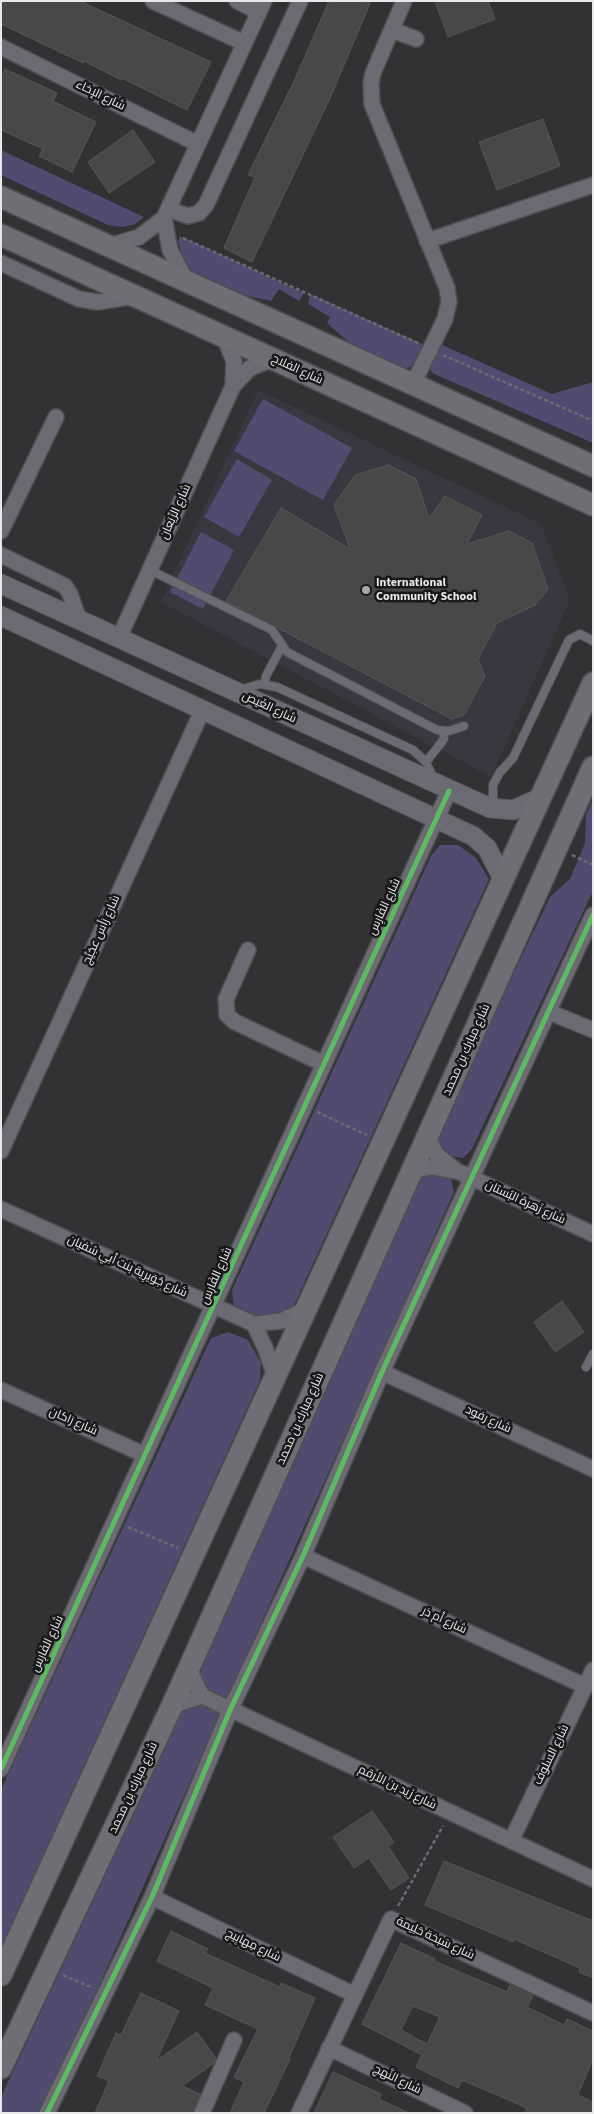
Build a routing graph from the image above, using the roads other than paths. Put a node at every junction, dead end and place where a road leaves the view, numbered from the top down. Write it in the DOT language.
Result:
graph roads {
  1 [pos="153,1"];
  2 [pos="237,1"];
  3 [pos="300,1"];
  4 [pos="404,1"];
  5 [pos="261,6"];
  6 [pos="392,30"];
  7 [pos="416,39"];
  8 [pos="244,43"];
  9 [pos="1,47"];
  10 [pos="198,144"];
  11 [pos="593,185"];
  12 [pos="1,197"];
  13 [pos="166,214"];
  14 [pos="1,235"];
  15 [pos="427,241"];
  16 [pos="108,246"];
  17 [pos="1,264"];
  18 [pos="186,280"];
  19 [pos="137,296"];
  20 [pos="224,337"];
  21 [pos="273,359"];
  22 [pos="413,384"];
  23 [pos="233,386"];
  24 [pos="56,417"];
  25 [pos="593,466"];
  26 [pos="591,506"];
  27 [pos="1,530"];
  28 [pos="1,555"];
  29 [pos="150,570"];
  30 [pos="1,584"];
  31 [pos="1,616"];
  32 [pos="79,620"];
  33 [pos="119,638"];
  34 [pos="593,641"];
  35 [pos="282,646"];
  36 [pos="593,683"];
  37 [pos="265,684"];
  38 [pos="236,692"];
  39 [pos="203,709"];
  40 [pos="464,726"];
  41 [pos="443,731"];
  42 [pos="426,762"];
  43 [pos="593,767"];
  44 [pos="442,787"];
  45 [pos="540,798"];
  46 [pos="497,810"];
  47 [pos="436,819"];
  48 [pos="503,879"];
  49 [pos="593,915"];
  50 [pos="248,950"];
  51 [pos="549,1012"];
  52 [pos="593,1030"];
  53 [pos="324,1064"];
  54 [pos="428,1136"];
  55 [pos="1,1151"];
  56 [pos="413,1170"];
  57 [pos="457,1171"];
  58 [pos="473,1178"];
  59 [pos="1,1209"];
  60 [pos="593,1234"];
  61 [pos="214,1306"];
  62 [pos="306,1309"];
  63 [pos="254,1324"];
  64 [pos="593,1354"];
  65 [pos="586,1367"];
  66 [pos="382,1372"];
  67 [pos="275,1377"];
  68 [pos="1,1390"];
  69 [pos="145,1455"];
  70 [pos="593,1469"];
  71 [pos="303,1556"];
  72 [pos="189,1669"];
  73 [pos="593,1670"];
  74 [pos="585,1686"];
  75 [pos="202,1696"];
  76 [pos="172,1706"];
  77 [pos="231,1708"];
  78 [pos="1,1769"];
  79 [pos="511,1841"];
  80 [pos="593,1879"];
  81 [pos="152,1897"];
  82 [pos="3,1968"];
  83 [pos="355,1995"];
  84 [pos="593,2013"];
  85 [pos="234,2040"];
  86 [pos="329,2048"];
  87 [pos="1,2068"];
  88 [pos="47,2113"];
  89 [pos="202,2113"];
  90 [pos="299,2113"];
  91 [pos="465,2113"];
  1 -- 8 [label="street"];
  2 -- 5 [label="street"];
  3 -- 13 [label="street"];
  4 -- 6 [label="street"];
  5 -- 8 [label="street"];
  6 -- 7 [label="street"];
  6 -- 15 [label="street"];
  8 -- 10 [label="street"];
  9 -- 10 [label="street, شارع الإخاء"];
  10 -- 13 [label="street"];
  11 -- 15 [label="street"];
  12 -- 16 [label="main road"];
  13 -- 16 [label="street"];
  13 -- 18 [label="street"];
  14 -- 19 [label="main road, شارع الفلاح"];
  15 -- 22 [label="street"];
  16 -- 18 [label="main road"];
  17 -- 19 [label="street"];
  18 -- 22 [label="main road"];
  19 -- 20 [label="main road, شارع الفلاح"];
  20 -- 21 [label="main road, شارع الفلاح"];
  20 -- 23 [label="street, شارع الرِّيَعان"];
  21 -- 23 [label="street, شارع الرِّيَعان"];
  21 -- 26 [label="main road, شارع الفلاح"];
  22 -- 25 [label="main road"];
  23 -- 29 [label="street, شارع الرِّيَعان"];
  24 -- 27 [label="street"];
  28 -- 32 [label="street"];
  29 -- 33 [label="street, شارع الرِّيَعان"];
  29 -- 35 [label="lane"];
  30 -- 32 [label="street, شارع الغَيص"];
  31 -- 39 [label="street"];
  32 -- 33 [label="street, شارع الغَيص"];
  33 -- 38 [label="street, شارع الغَيص"];
  34 -- 46 [label="lane"];
  35 -- 37 [label="lane"];
  35 -- 41 [label="lane"];
  36 -- 45 [label="main road"];
  37 -- 38 [label="lane"];
  37 -- 42 [label="lane"];
  38 -- 44 [label="street, شارع الغَيص"];
  39 -- 47 [label="street"];
  39 -- 55 [label="street, شارع رَأس عجَيِّج"];
  40 -- 41 [label="lane"];
  41 -- 42 [label="lane"];
  42 -- 44 [label="lane"];
  43 -- 54 [label="main road, شارع مبارك بن محمد"];
  44 -- 46 [label="street, شارع الغَيص"];
  44 -- 47 [label="street, شارع الفَارِس"];
  45 -- 46 [label="street"];
  45 -- 48 [label="main road"];
  47 -- 48 [label="street"];
  47 -- 53 [label="street, شارع الفَارِس"];
  48 -- 62 [label="main road"];
  49 -- 51 [label="street"];
  50 -- 53 [label="street"];
  51 -- 52 [label="street"];
  51 -- 58 [label="street"];
  53 -- 61 [label="street, شارع الفَارِس"];
  54 -- 56 [label="main road, شارع مبارك بن محمد"];
  54 -- 57 [label="street, شارع زَهرة البُستان"];
  56 -- 57 [label="street, شارع زَهرة البُستان"];
  56 -- 72 [label="main road, شارع مبارك بن محمد"];
  57 -- 58 [label="street, شارع زَهرة البُستان"];
  58 -- 60 [label="street, شارع زَهرة البُستان"];
  58 -- 66 [label="street"];
  59 -- 61 [label="street, شارع جُوَيرِية بنت أبي سُفيان"];
  61 -- 63 [label="street, شارع جُوَيرِية بنت أبي سُفيان"];
  61 -- 69 [label="street, شارع الفَارِس"];
  62 -- 63 [label="street"];
  62 -- 67 [label="main road"];
  63 -- 67 [label="street"];
  64 -- 65 [label="lane"];
  66 -- 70 [label="street, شارع رفود"];
  66 -- 71 [label="street"];
  67 -- 82 [label="main road"];
  68 -- 69 [label="street, شارع رَاكان"];
  69 -- 78 [label="street, شارع الفَارِس"];
  71 -- 74 [label="street, شارع أم ذر"];
  71 -- 77 [label="street"];
  72 -- 75 [label="street"];
  72 -- 76 [label="main road, شارع مبارك بن محمد"];
  73 -- 74 [label="street, شارع السلوف"];
  74 -- 79 [label="street, شارع السلوف"];
  75 -- 76 [label="street"];
  75 -- 77 [label="street, شارع زَيد بن الأرقم"];
  76 -- 87 [label="main road, شارع مبارك بن محمد"];
  77 -- 79 [label="street, شارع زَيد بن الأرقم"];
  77 -- 81 [label="street"];
  79 -- 80 [label="street, شارع زَيد بن الأرقم"];
  81 -- 83 [label="street, شارع مِهابِيج"];
  81 -- 88 [label="street"];
  83 -- 84 [label="street, شارع سَبخة حَلِيمة"];
  83 -- 86 [label="street, شارع سَبخة حَلِيمة"];
  85 -- 89 [label="street"];
  86 -- 90 [label="street, شارع سَبخة حَلِيمة"];
  86 -- 91 [label="street, شارع النَّهج"];
}
